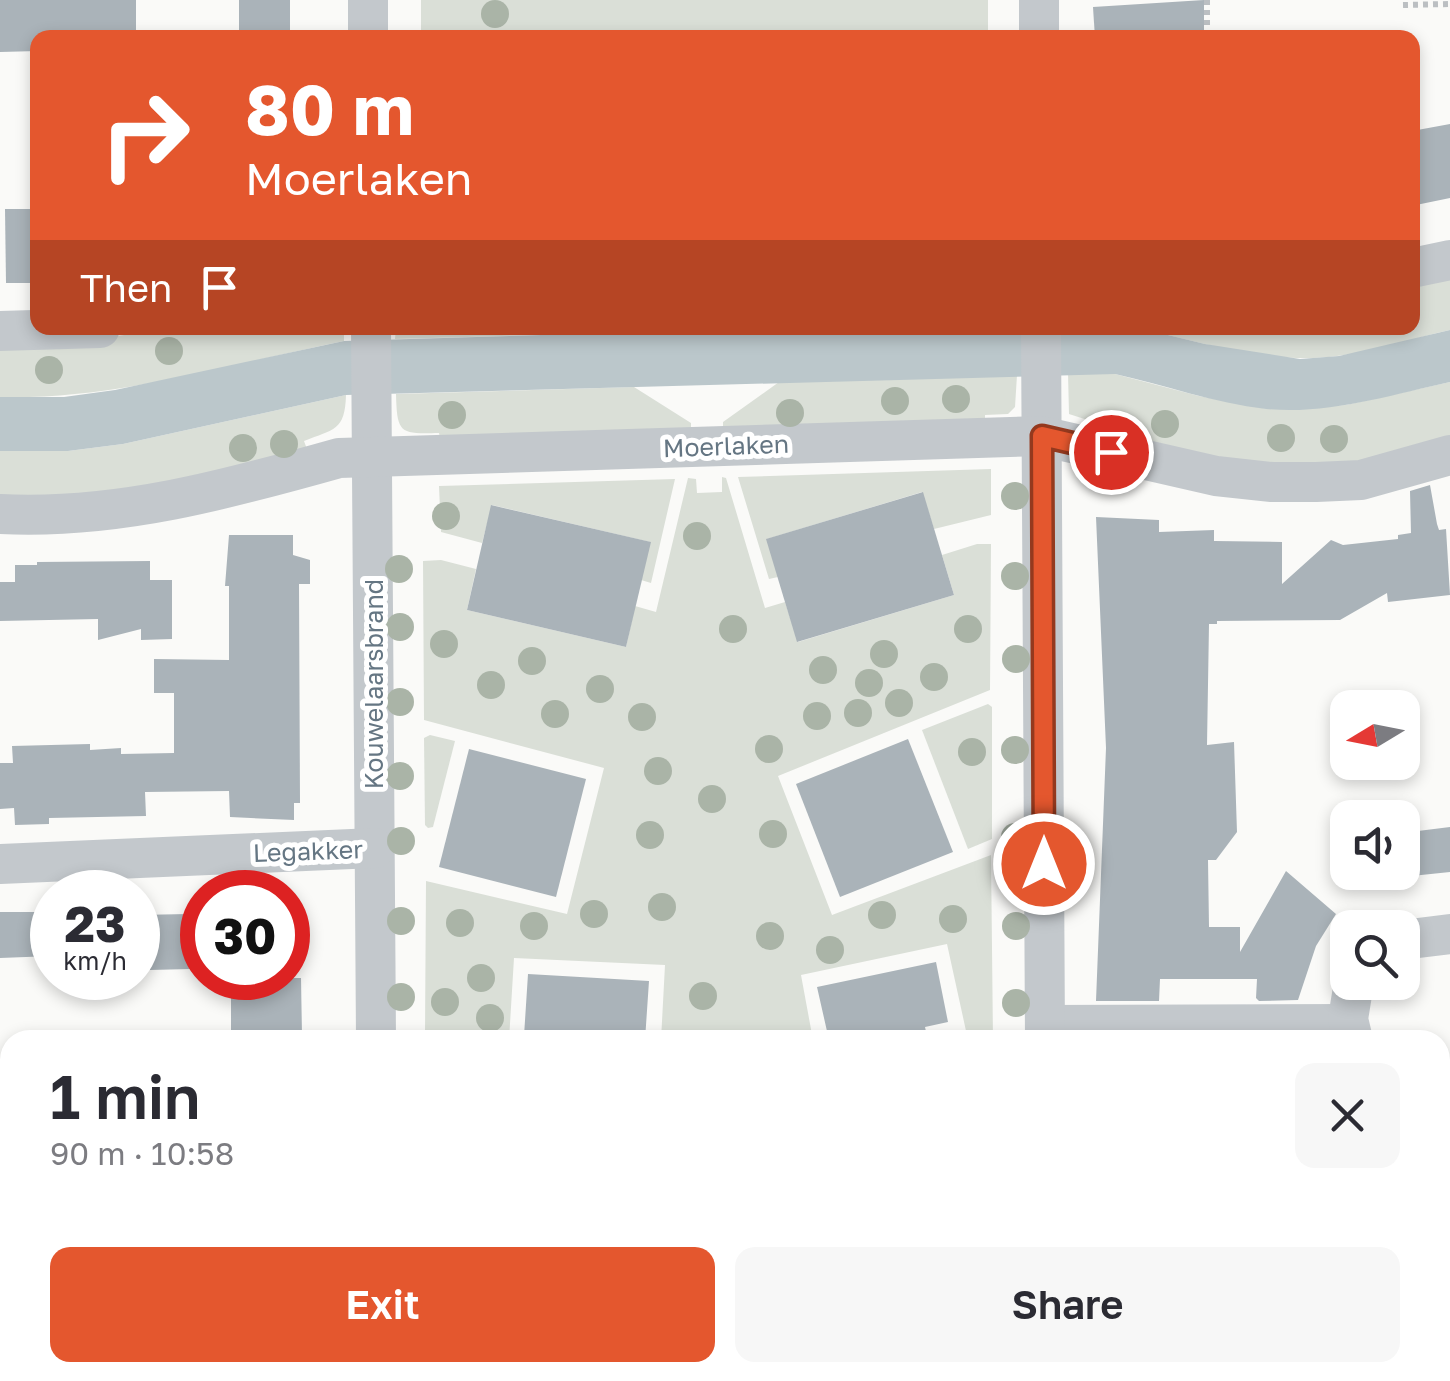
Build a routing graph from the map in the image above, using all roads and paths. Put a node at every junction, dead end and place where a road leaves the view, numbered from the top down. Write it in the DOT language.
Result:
graph roads {
  1 [pos="368,0"];
  2 [pos="1039,0"];
  3 [pos="1207,0"];
  4 [pos="1450,4"];
  5 [pos="1403,6"];
  6 [pos="368,30"];
  7 [pos="1039,30"];
  8 [pos="1207,30"];
  9 [pos="1450,260"];
  10 [pos="1420,266"];
  11 [pos="30,330"];
  12 [pos="0,331"];
  13 [pos="370,335"];
  14 [pos="1041,335"];
  15 [pos="1042,436"];
  16 [pos="1450,455"];
  17 [pos="373,458"];
  18 [pos="0,514"];
  19 [pos="375,848"];
  20 [pos="0,864"];
  21 [pos="1450,934"];
  22 [pos="1420,938"];
  23 [pos="1352,1014"];
  24 [pos="376,1030"];
  25 [pos="1045,1030"];
  1 -- 6 [label="street"];
  2 -- 7 [label="street"];
  3 -- 8 [label="path"];
  4 -- 5 [label="path"];
  9 -- 10 [label="street"];
  11 -- 12 [label="street"];
  13 -- 17 [label="street, Kouwelaarsbrand"];
  14 -- 15 [label="street"];
  15 -- 16 [label="street, Moerlaken"];
  15 -- 17 [label="street, Moerlaken"];
  15 -- 25 [label="street"];
  17 -- 18 [label="street, Moerlaken"];
  17 -- 19 [label="street, Kouwelaarsbrand"];
  19 -- 20 [label="street, Legakker"];
  19 -- 24 [label="street, Kouwelaarsbrand"];
  21 -- 22 [label="street"];
  23 -- 25 [label="street"];
}
